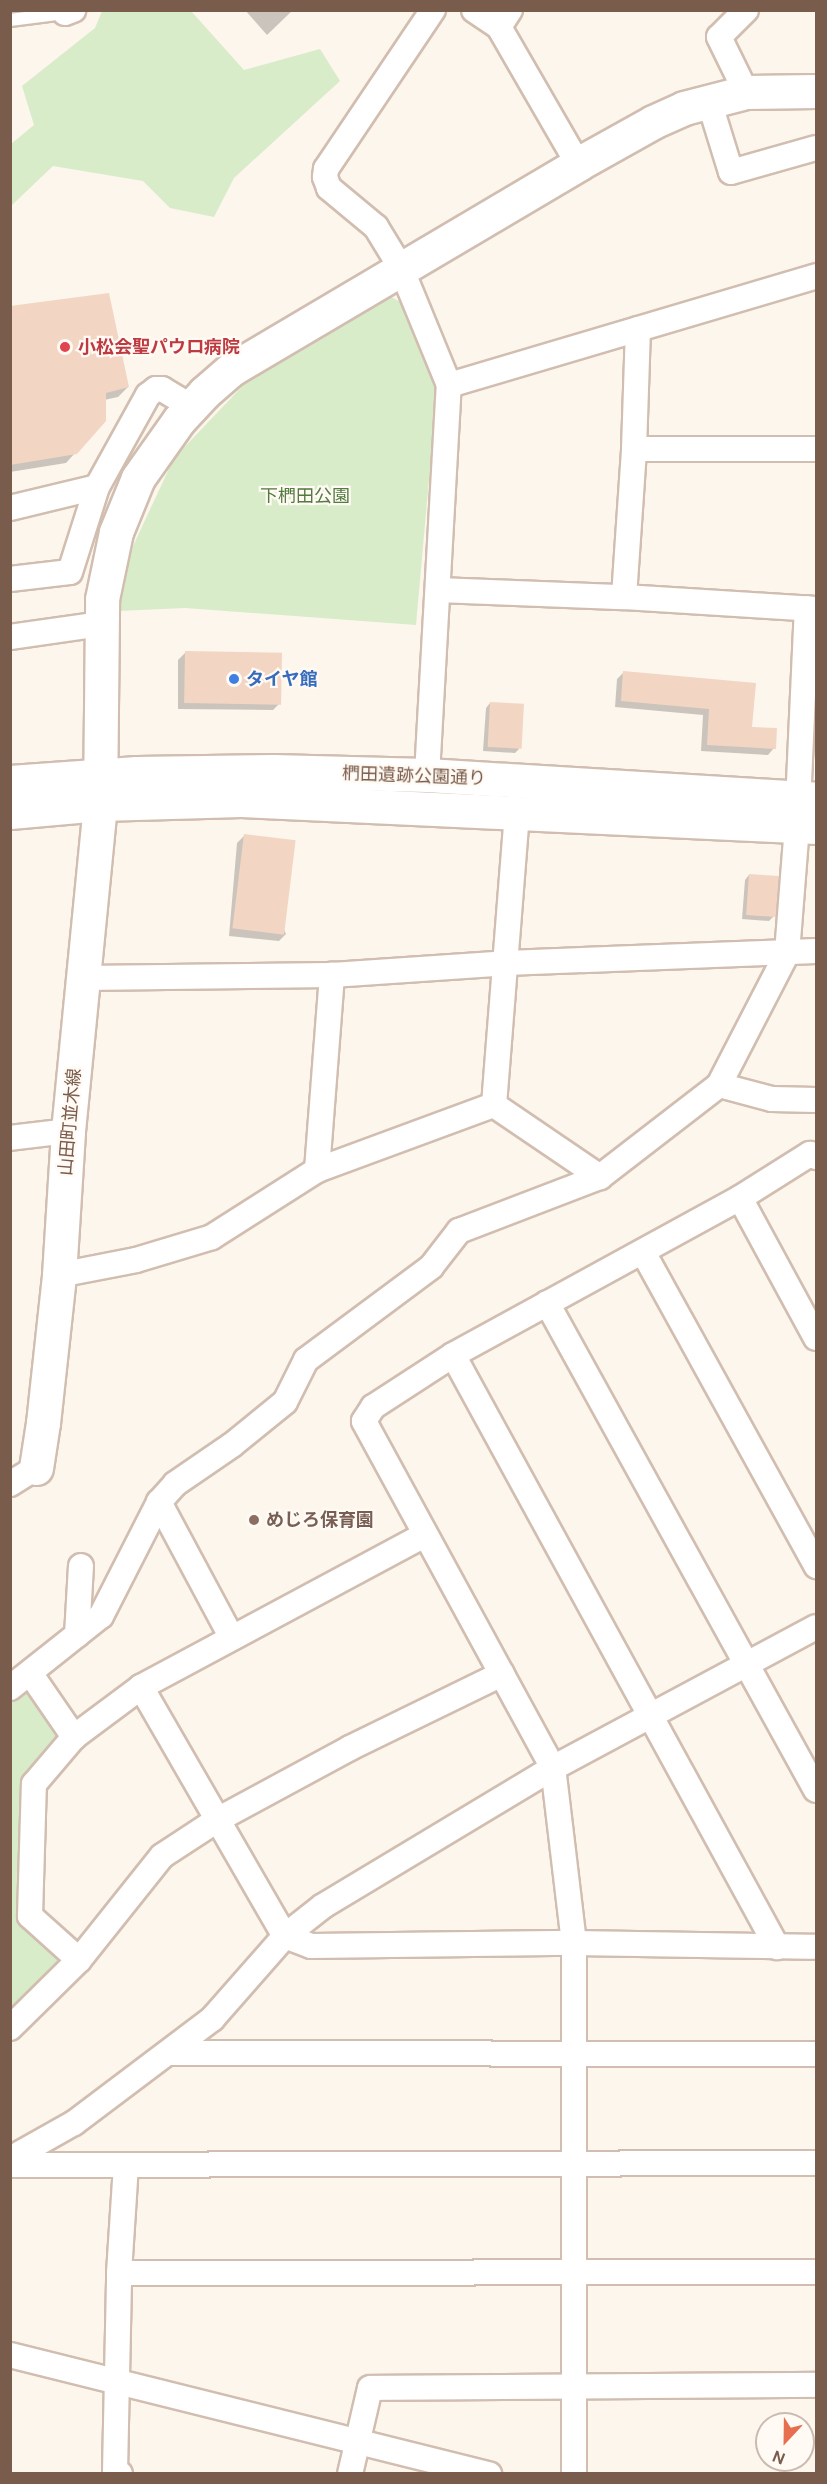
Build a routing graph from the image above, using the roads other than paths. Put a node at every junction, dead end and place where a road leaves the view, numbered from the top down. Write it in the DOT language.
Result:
graph roads {
  1 [pos="434,10"];
  2 [pos="474,10"];
  3 [pos="746,10"];
  4 [pos="69,12"];
  5 [pos="14,17"];
  6 [pos="505,19"];
  7 [pos="816,91"];
  8 [pos="747,92"];
  9 [pos="709,101"];
  10 [pos="816,148"];
  11 [pos="578,164"];
  12 [pos="401,268"];
  13 [pos="816,276"];
  14 [pos="638,329"];
  15 [pos="449,385"];
  16 [pos="190,406"];
  17 [pos="634,448"];
  18 [pos="816,449"];
  19 [pos="97,487"];
  20 [pos="10,508"];
  21 [pos="10,579"];
  22 [pos="438,590"];
  23 [pos="624,597"];
  24 [pos="812,609"];
  25 [pos="100,624"];
  26 [pos="10,637"];
  27 [pos="427,775"];
  28 [pos="10,782"];
  29 [pos="101,790"];
  30 [pos="10,812"];
  31 [pos="517,812"];
  32 [pos="807,813"];
  33 [pos="816,951"];
  34 [pos="787,953"];
  35 [pos="506,963"];
  36 [pos="332,975"];
  37 [pos="84,978"];
  38 [pos="719,1085"];
  39 [pos="816,1100"];
  40 [pos="494,1105"];
  41 [pos="68,1131"];
  42 [pos="10,1138"];
  43 [pos="816,1156"];
  44 [pos="317,1170"];
  45 [pos="600,1177"];
  46 [pos="740,1198"];
  47 [pos="643,1252"];
  48 [pos="59,1275"];
  49 [pos="547,1303"];
  50 [pos="816,1338"];
  51 [pos="453,1355"];
  52 [pos="23,1476"];
  53 [pos="159,1503"];
  54 [pos="425,1535"];
  55 [pos="81,1566"];
  56 [pos="816,1566"];
  57 [pos="816,1627"];
  58 [pos="77,1635"];
  59 [pos="232,1638"];
  60 [pos="747,1665"];
  61 [pos="30,1673"];
  62 [pos="502,1674"];
  63 [pos="141,1687"];
  64 [pos="10,1688"];
  65 [pos="650,1717"];
  66 [pos="74,1737"];
  67 [pos="554,1768"];
  68 [pos="816,1790"];
  69 [pos="217,1820"];
  70 [pos="285,1936"];
  71 [pos="574,1943"];
  72 [pos="777,1947"];
  73 [pos="816,1947"];
  74 [pos="79,1960"];
  75 [pos="10,2028"];
  76 [pos="574,2052"];
  77 [pos="169,2053"];
  78 [pos="816,2054"];
  79 [pos="10,2159"];
  80 [pos="574,2163"];
  81 [pos="816,2163"];
  82 [pos="10,2166"];
  83 [pos="126,2166"];
  84 [pos="816,2272"];
  85 [pos="119,2273"];
  86 [pos="574,2273"];
  87 [pos="10,2355"];
  88 [pos="117,2382"];
  89 [pos="816,2385"];
  90 [pos="574,2388"];
  91 [pos="358,2442"];
  92 [pos="120,2474"];
  93 [pos="350,2474"];
  94 [pos="489,2474"];
  95 [pos="574,2474"];
  1 -- 12 [label="street"];
  2 -- 6 [label="street"];
  3 -- 8 [label="street"];
  4 -- 5 [label="lane"];
  6 -- 11 [label="street"];
  7 -- 8 [label="street, 山田町並木線"];
  8 -- 9 [label="street, 山田町並木線"];
  9 -- 10 [label="street"];
  9 -- 11 [label="street, 山田町並木線"];
  11 -- 12 [label="street, 山田町並木線"];
  12 -- 15 [label="street"];
  12 -- 16 [label="street, 山田町並木線"];
  13 -- 14 [label="street"];
  14 -- 15 [label="street"];
  14 -- 17 [label="street"];
  15 -- 22 [label="street"];
  16 -- 19 [label="street"];
  16 -- 25 [label="street, 山田町並木線"];
  17 -- 18 [label="street"];
  17 -- 23 [label="street"];
  19 -- 20 [label="street"];
  19 -- 21 [label="street"];
  22 -- 23 [label="street"];
  22 -- 27 [label="street"];
  23 -- 24 [label="street"];
  24 -- 32 [label="street"];
  25 -- 26 [label="street"];
  25 -- 29 [label="street, 山田町並木線"];
  27 -- 29 [label="street, 椚田遺跡公園通り"];
  27 -- 32 [label="street, 椚田遺跡公園通り"];
  28 -- 29 [label="street, 椚田遺跡公園通り"];
  29 -- 30 [label="street, 椚田遺跡公園通り"];
  29 -- 31 [label="street, 椚田遺跡公園通り"];
  29 -- 37 [label="street, 山田町並木線"];
  31 -- 32 [label="street, 椚田遺跡公園通り"];
  31 -- 35 [label="street"];
  32 -- 34 [label="street"];
  33 -- 34 [label="street"];
  34 -- 35 [label="street"];
  34 -- 38 [label="street"];
  35 -- 36 [label="street"];
  35 -- 40 [label="street"];
  36 -- 37 [label="street"];
  36 -- 44 [label="street"];
  37 -- 41 [label="street, 山田町並木線"];
  38 -- 39 [label="street"];
  38 -- 45 [label="street"];
  40 -- 44 [label="street"];
  40 -- 45 [label="street"];
  41 -- 42 [label="street"];
  41 -- 48 [label="street, 山田町並木線"];
  43 -- 46 [label="street"];
  44 -- 48 [label="street"];
  45 -- 53 [label="street"];
  46 -- 47 [label="street"];
  46 -- 50 [label="street"];
  47 -- 49 [label="street"];
  47 -- 56 [label="street"];
  48 -- 52 [label="street, 山田町並木線"];
  49 -- 51 [label="street"];
  49 -- 60 [label="street"];
  51 -- 54 [label="street"];
  51 -- 65 [label="street"];
  53 -- 58 [label="street"];
  53 -- 59 [label="street"];
  54 -- 59 [label="street"];
  54 -- 62 [label="street"];
  55 -- 58 [label="street"];
  57 -- 60 [label="street"];
  58 -- 61 [label="street"];
  59 -- 63 [label="street"];
  60 -- 65 [label="street"];
  60 -- 68 [label="street"];
  61 -- 64 [label="street"];
  61 -- 66 [label="street"];
  62 -- 67 [label="street"];
  62 -- 69 [label="street"];
  63 -- 66 [label="street"];
  63 -- 69 [label="street"];
  65 -- 67 [label="street"];
  65 -- 72 [label="street"];
  66 -- 74 [label="street"];
  67 -- 70 [label="street"];
  67 -- 71 [label="street"];
  69 -- 70 [label="street"];
  69 -- 74 [label="street"];
  70 -- 71 [label="street"];
  70 -- 77 [label="street"];
  71 -- 72 [label="street"];
  71 -- 76 [label="street"];
  72 -- 73 [label="street"];
  74 -- 75 [label="street"];
  76 -- 77 [label="street"];
  76 -- 78 [label="street"];
  76 -- 80 [label="street"];
  77 -- 79 [label="street"];
  80 -- 81 [label="street"];
  80 -- 83 [label="street"];
  80 -- 86 [label="street"];
  82 -- 83 [label="street"];
  83 -- 85 [label="street"];
  84 -- 86 [label="street"];
  85 -- 86 [label="street"];
  85 -- 88 [label="street"];
  86 -- 90 [label="street"];
  87 -- 88 [label="street"];
  88 -- 91 [label="street"];
  88 -- 92 [label="street"];
  89 -- 90 [label="street"];
  90 -- 91 [label="street"];
  90 -- 95 [label="street"];
  91 -- 93 [label="street"];
  91 -- 94 [label="street"];
}
